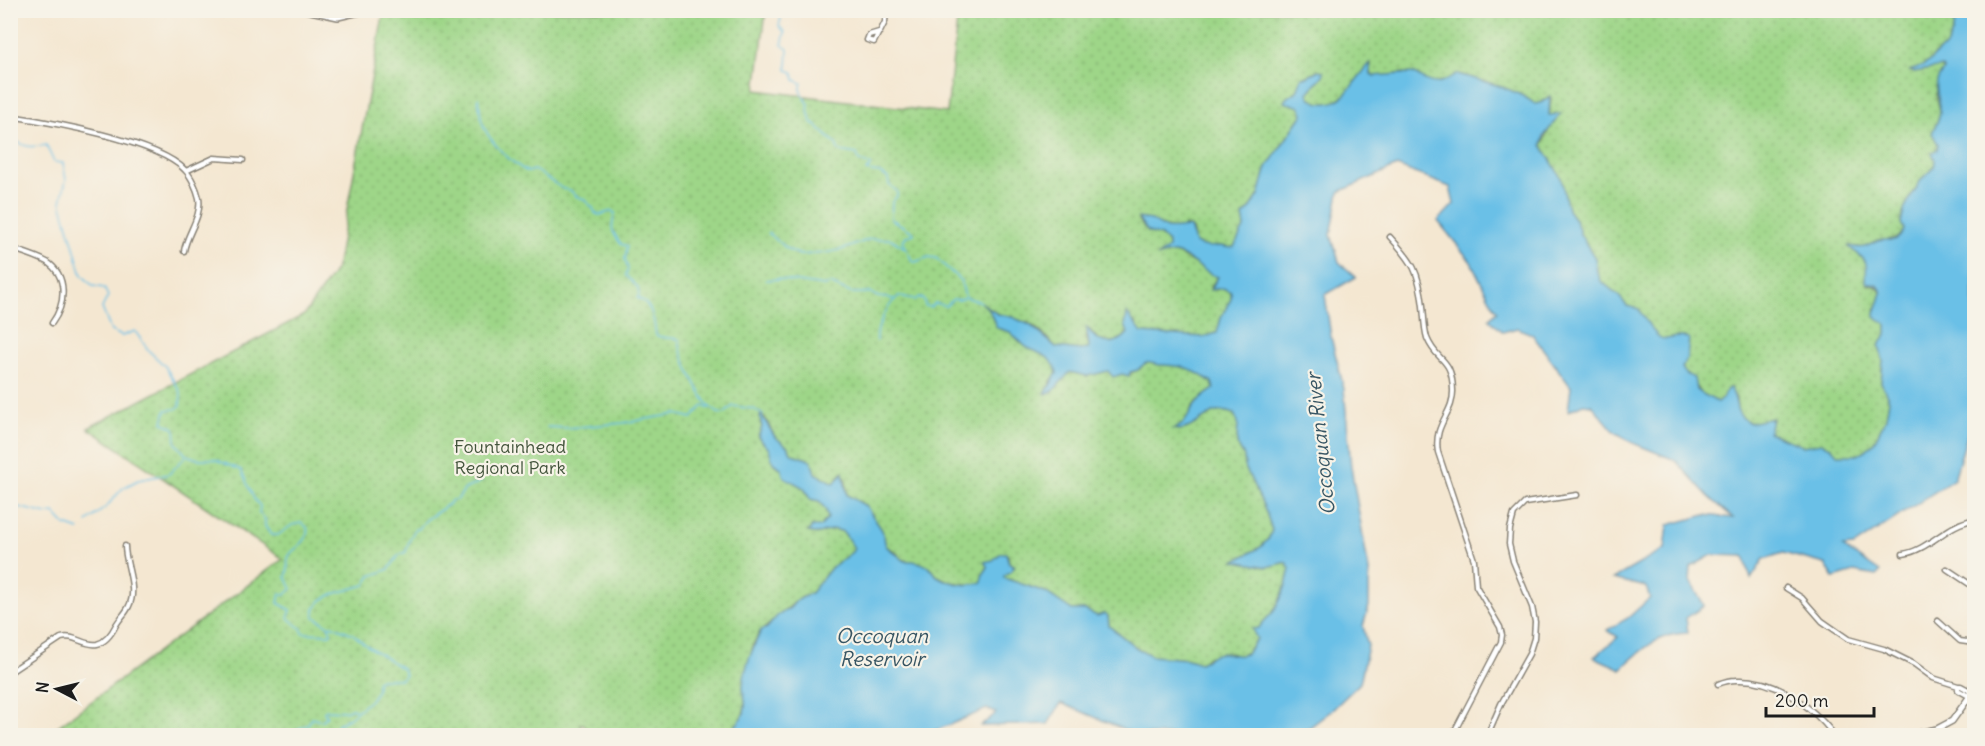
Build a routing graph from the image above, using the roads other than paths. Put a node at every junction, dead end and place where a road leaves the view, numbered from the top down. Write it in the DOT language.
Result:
graph roads {
  1 [pos="306,10"];
  2 [pos="368,10"];
  3 [pos="886,10"];
  4 [pos="879,32"];
  5 [pos="10,116"];
  6 [pos="243,160"];
  7 [pos="186,171"];
  8 [pos="1390,237"];
  9 [pos="10,248"];
  10 [pos="184,251"];
  11 [pos="52,322"];
  12 [pos="1577,495"];
  13 [pos="1974,520"];
  14 [pos="124,546"];
  15 [pos="1903,554"];
  16 [pos="1947,569"];
  17 [pos="1974,587"];
  18 [pos="1786,588"];
  19 [pos="1938,621"];
  20 [pos="1974,643"];
  21 [pos="10,672"];
  22 [pos="1974,683"];
  23 [pos="1718,684"];
  24 [pos="1973,695"];
  25 [pos="1452,735"];
  26 [pos="1487,735"];
  27 [pos="1835,735"];
  28 [pos="1907,735"];
  1 -- 2 [label="street"];
  3 -- 4 [label="street"];
  5 -- 7 [label="street"];
  6 -- 7 [label="street"];
  7 -- 10 [label="street"];
  8 -- 25 [label="street"];
  9 -- 11 [label="street"];
  12 -- 26 [label="street"];
  13 -- 15 [label="street"];
  14 -- 21 [label="street"];
  16 -- 17 [label="street"];
  18 -- 24 [label="street"];
  19 -- 20 [label="street"];
  22 -- 24 [label="street"];
  23 -- 27 [label="street"];
  24 -- 28 [label="street"];
}
